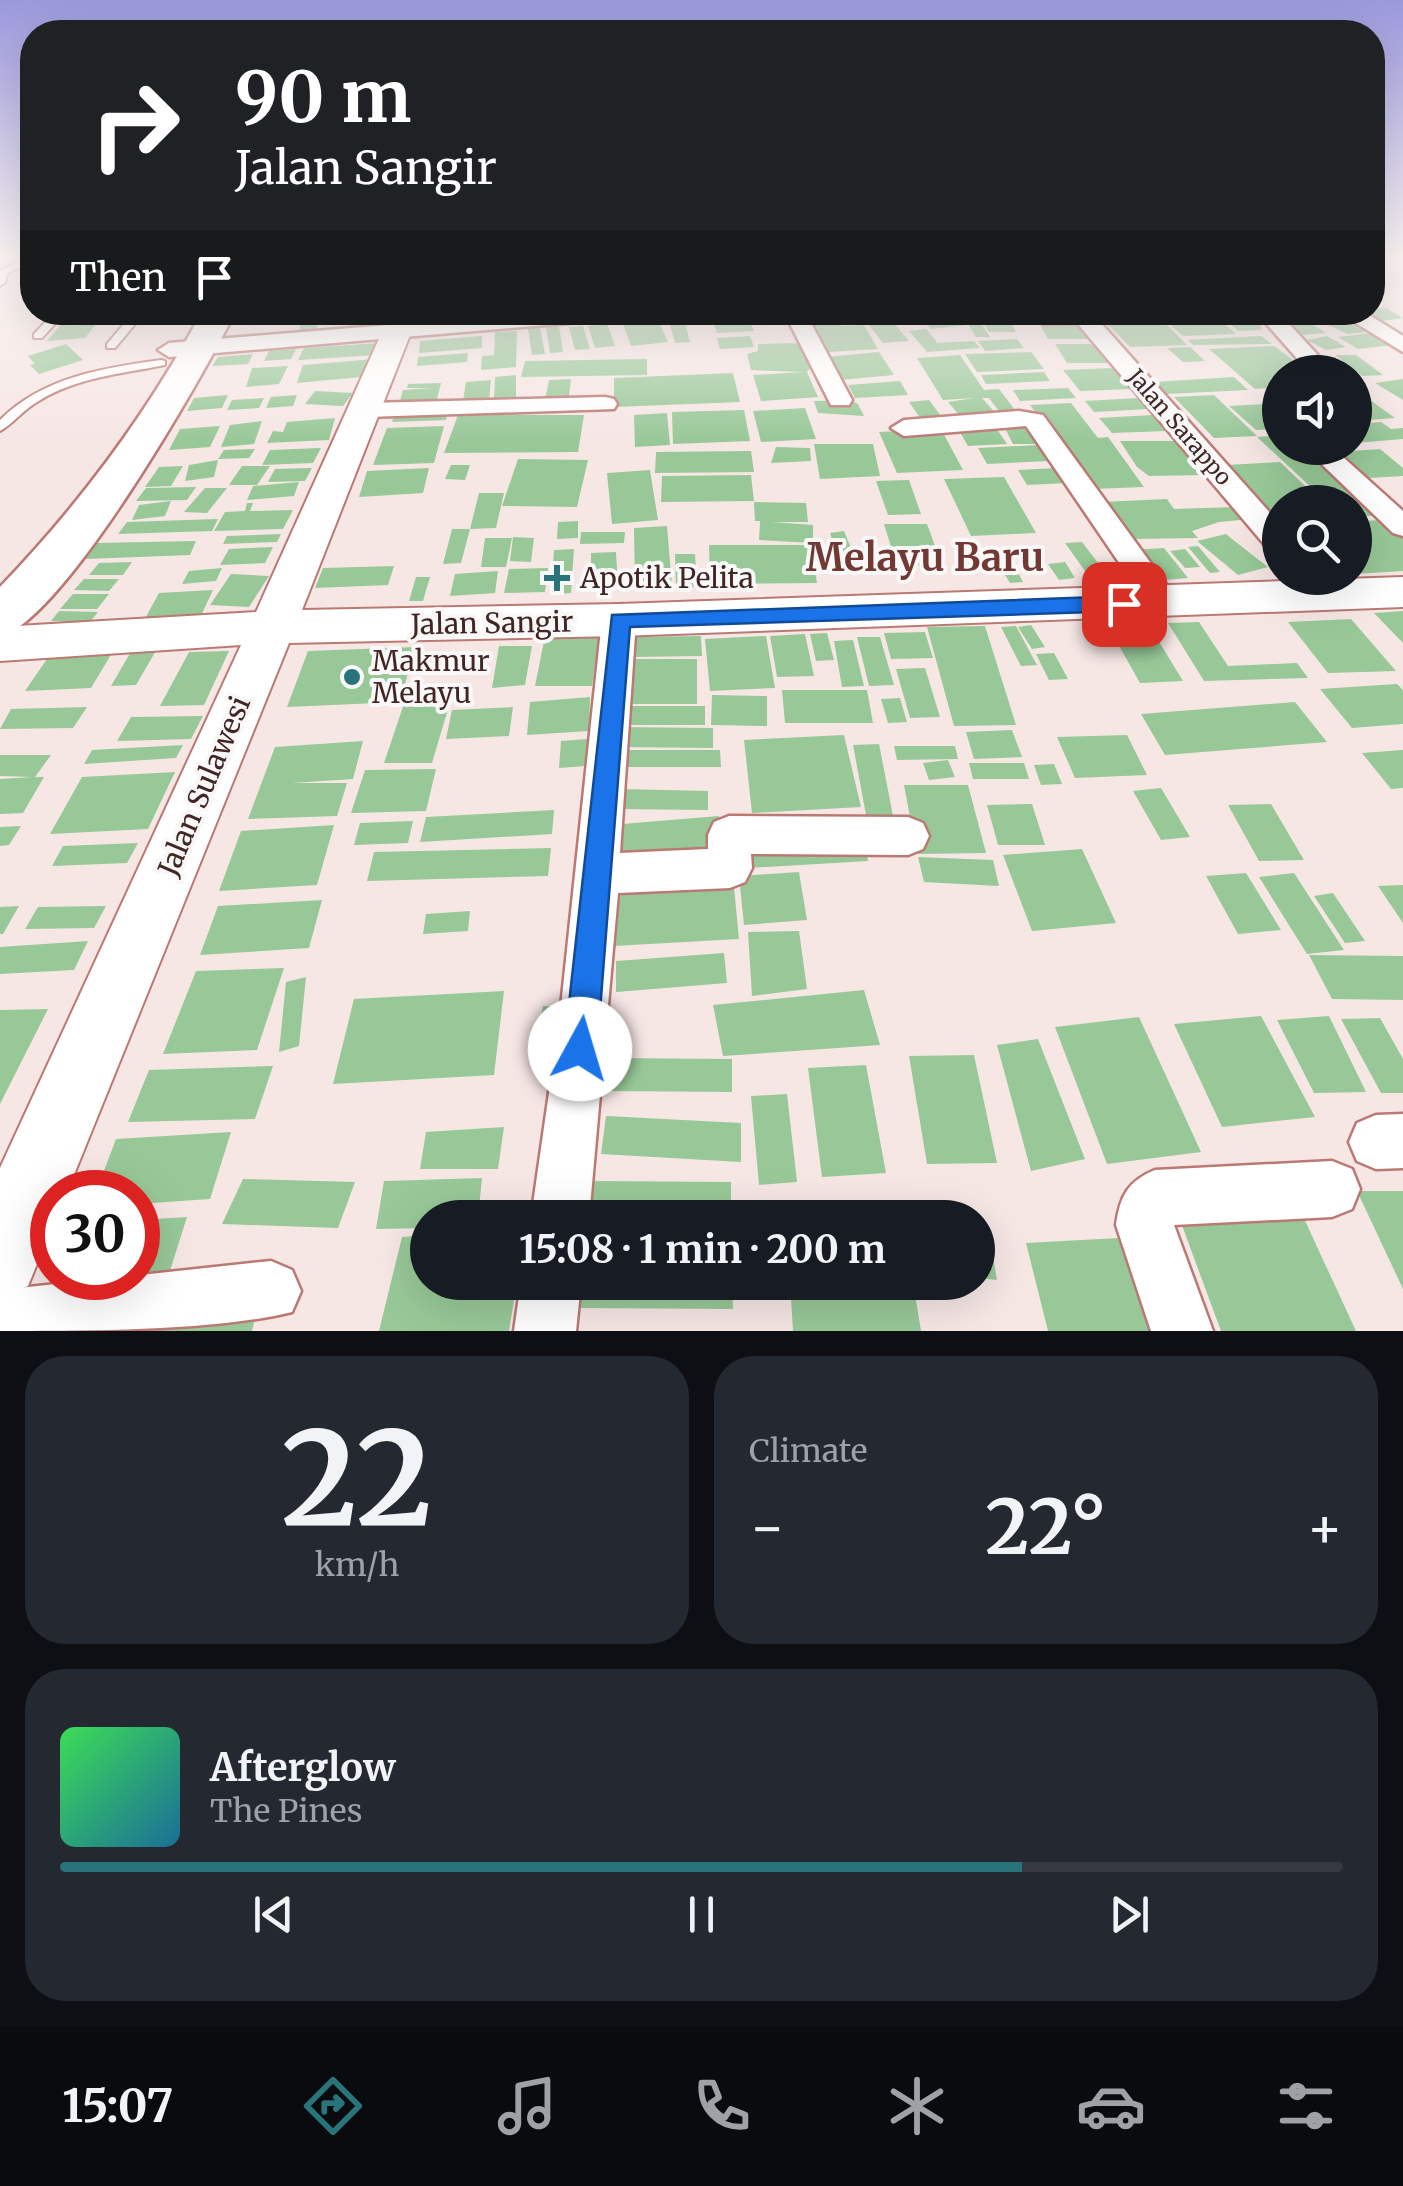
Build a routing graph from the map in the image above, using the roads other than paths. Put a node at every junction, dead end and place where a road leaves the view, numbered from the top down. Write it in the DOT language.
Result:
graph roads {
  1 [pos="49,325"];
  2 [pos="129,325"];
  3 [pos="371,325"];
  4 [pos="401,325"];
  5 [pos="801,325"];
  6 [pos="1091,325"];
  7 [pos="1278,325"];
  8 [pos="1370,325"];
  9 [pos="38,336"];
  10 [pos="188,337"];
  11 [pos="1403,345"];
  12 [pos="111,346"];
  13 [pos="1305,355"];
  14 [pos="840,400"];
  15 [pos="605,404"];
  16 [pos="366,410"];
  17 [pos="0,427"];
  18 [pos="904,428"];
  19 [pos="1336,465"];
  20 [pos="1262,521"];
  21 [pos="1403,527"];
  22 [pos="1372,591"];
  23 [pos="1403,592"];
  24 [pos="1262,593"];
  25 [pos="1163,602"];
  26 [pos="0,616"];
  27 [pos="620,620"];
  28 [pos="272,627"];
  29 [pos="0,644"];
  30 [pos="908,836"];
  31 [pos="597,874"];
  32 [pos="1332,1189"];
  33 [pos="562,1200"];
  34 [pos="0,1258"];
  35 [pos="272,1291"];
  36 [pos="550,1300"];
  37 [pos="0,1322"];
  38 [pos="546,1331"];
  39 [pos="1182,1331"];
  1 -- 9 [label="lane"];
  2 -- 12 [label="lane"];
  3 -- 10 [label="street"];
  4 -- 16 [label="street, Jalan Sulawesi"];
  5 -- 14 [label="street"];
  6 -- 20 [label="street, Jalan Sarappo"];
  7 -- 13 [label="street"];
  8 -- 11 [label="street"];
  10 -- 17 [label="lane"];
  10 -- 26 [label="highway"];
  10 -- 26 [label="highway"];
  15 -- 16 [label="street"];
  16 -- 28 [label="street, Jalan Sulawesi"];
  18 -- 25 [label="street"];
  19 -- 21 [label="street"];
  22 -- 23 [label="street, Jalan Sangir"];
  24 -- 25 [label="street, Jalan Sangir"];
  25 -- 27 [label="street, Jalan Sangir"];
  27 -- 28 [label="street, Jalan Sangir"];
  27 -- 31 [label="street"];
  28 -- 29 [label="street, Jalan Sangir"];
  28 -- 34 [label="street, Jalan Sulawesi"];
  30 -- 31 [label="street"];
  31 -- 33 [label="street"];
  32 -- 39 [label="street"];
  35 -- 37 [label="street"];
  36 -- 38 [label="street"];
}
